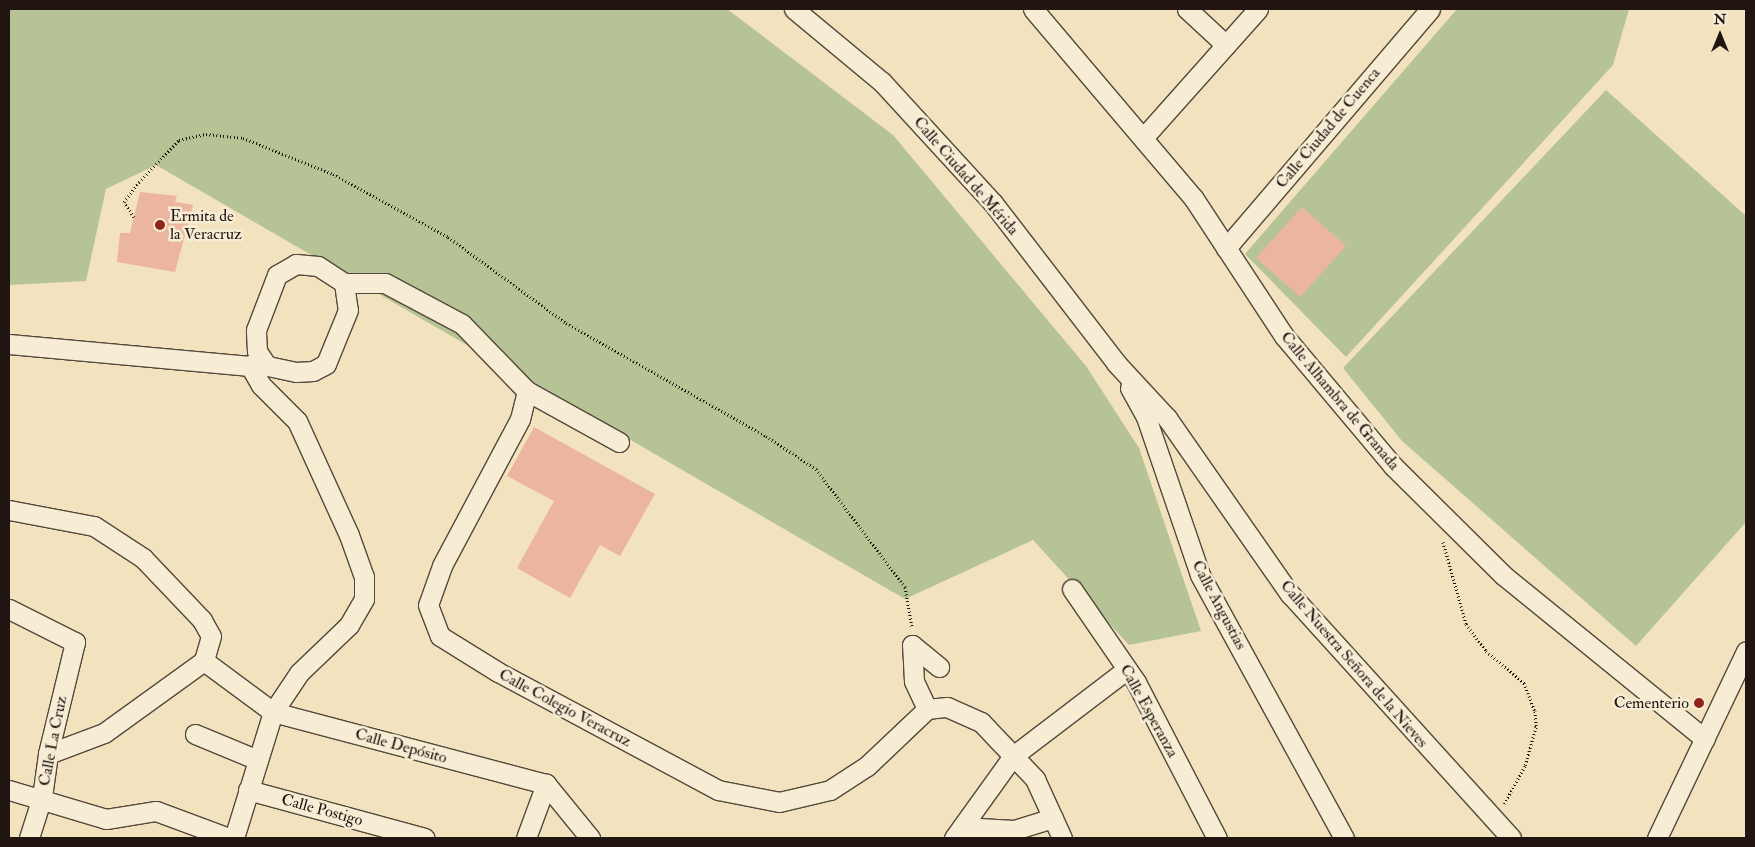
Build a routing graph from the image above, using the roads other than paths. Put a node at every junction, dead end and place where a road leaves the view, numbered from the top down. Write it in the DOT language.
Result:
graph roads {
  1 [pos="794,9"];
  2 [pos="1033,9"];
  3 [pos="1187,9"];
  4 [pos="1258,9"];
  5 [pos="1430,9"];
  6 [pos="1226,45"];
  7 [pos="1143,138"];
  8 [pos="1226,248"];
  9 [pos="344,283"];
  10 [pos="9,344"];
  11 [pos="256,362"];
  12 [pos="1116,363"];
  13 [pos="528,391"];
  14 [pos="618,442"];
  15 [pos="9,510"];
  16 [pos="1072,589"];
  17 [pos="9,609"];
  18 [pos="1746,651"];
  19 [pos="204,661"];
  20 [pos="939,667"];
  21 [pos="1127,669"];
  22 [pos="927,709"];
  23 [pos="273,712"];
  24 [pos="195,734"];
  25 [pos="1705,739"];
  26 [pos="48,754"];
  27 [pos="1013,756"];
  28 [pos="258,760"];
  29 [pos="546,784"];
  30 [pos="9,790"];
  31 [pos="248,790"];
  32 [pos="42,797"];
  33 [pos="1053,818"];
  34 [pos="958,832"];
  35 [pos="1014,834"];
  36 [pos="29,838"];
  37 [pos="228,838"];
  38 [pos="234,838"];
  39 [pos="425,838"];
  40 [pos="526,838"];
  41 [pos="590,838"];
  42 [pos="1062,838"];
  43 [pos="1217,838"];
  44 [pos="1344,838"];
  45 [pos="1510,838"];
  46 [pos="1657,838"];
  1 -- 12 [label="street, Calle Ciudad de Mérida"];
  2 -- 7 [label="street, Calle Alhambra de Granada"];
  3 -- 6 [label="street"];
  4 -- 6 [label="street"];
  5 -- 8 [label="street, Calle Ciudad de Cuenca"];
  6 -- 7 [label="street"];
  7 -- 8 [label="street, Calle Alhambra de Granada"];
  8 -- 25 [label="street, Calle Alhambra de Granada"];
  9 -- 11 [label="street"];
  9 -- 11 [label="street"];
  9 -- 13 [label="street"];
  10 -- 11 [label="street"];
  11 -- 23 [label="street"];
  12 -- 44 [label="street, Calle Angustias"];
  12 -- 45 [label="street, Calle Nuestra Señora de la Nieves"];
  13 -- 14 [label="street"];
  13 -- 22 [label="street, Calle Colegio Veracruz"];
  15 -- 19 [label="street"];
  16 -- 21 [label="street, Calle Esperanza"];
  17 -- 26 [label="street, Calle La Cruz"];
  18 -- 25 [label="street"];
  19 -- 23 [label="street, Calle Depósito"];
  19 -- 26 [label="street"];
  20 -- 22 [label="street"];
  21 -- 27 [label="street"];
  21 -- 43 [label="street, Calle Esperanza"];
  22 -- 27 [label="street"];
  23 -- 28 [label="street"];
  23 -- 29 [label="street, Calle Depósito"];
  24 -- 28 [label="street"];
  25 -- 46 [label="street"];
  26 -- 32 [label="street, Calle La Cruz"];
  27 -- 33 [label="street"];
  27 -- 34 [label="street"];
  28 -- 31 [label="street"];
  29 -- 40 [label="street"];
  29 -- 41 [label="street"];
  30 -- 32 [label="street"];
  31 -- 38 [label="street"];
  31 -- 39 [label="street, Calle Postigo"];
  32 -- 36 [label="street, Calle La Cruz"];
  32 -- 37 [label="street"];
  33 -- 35 [label="street"];
  33 -- 42 [label="street"];
  34 -- 35 [label="street"];
}
